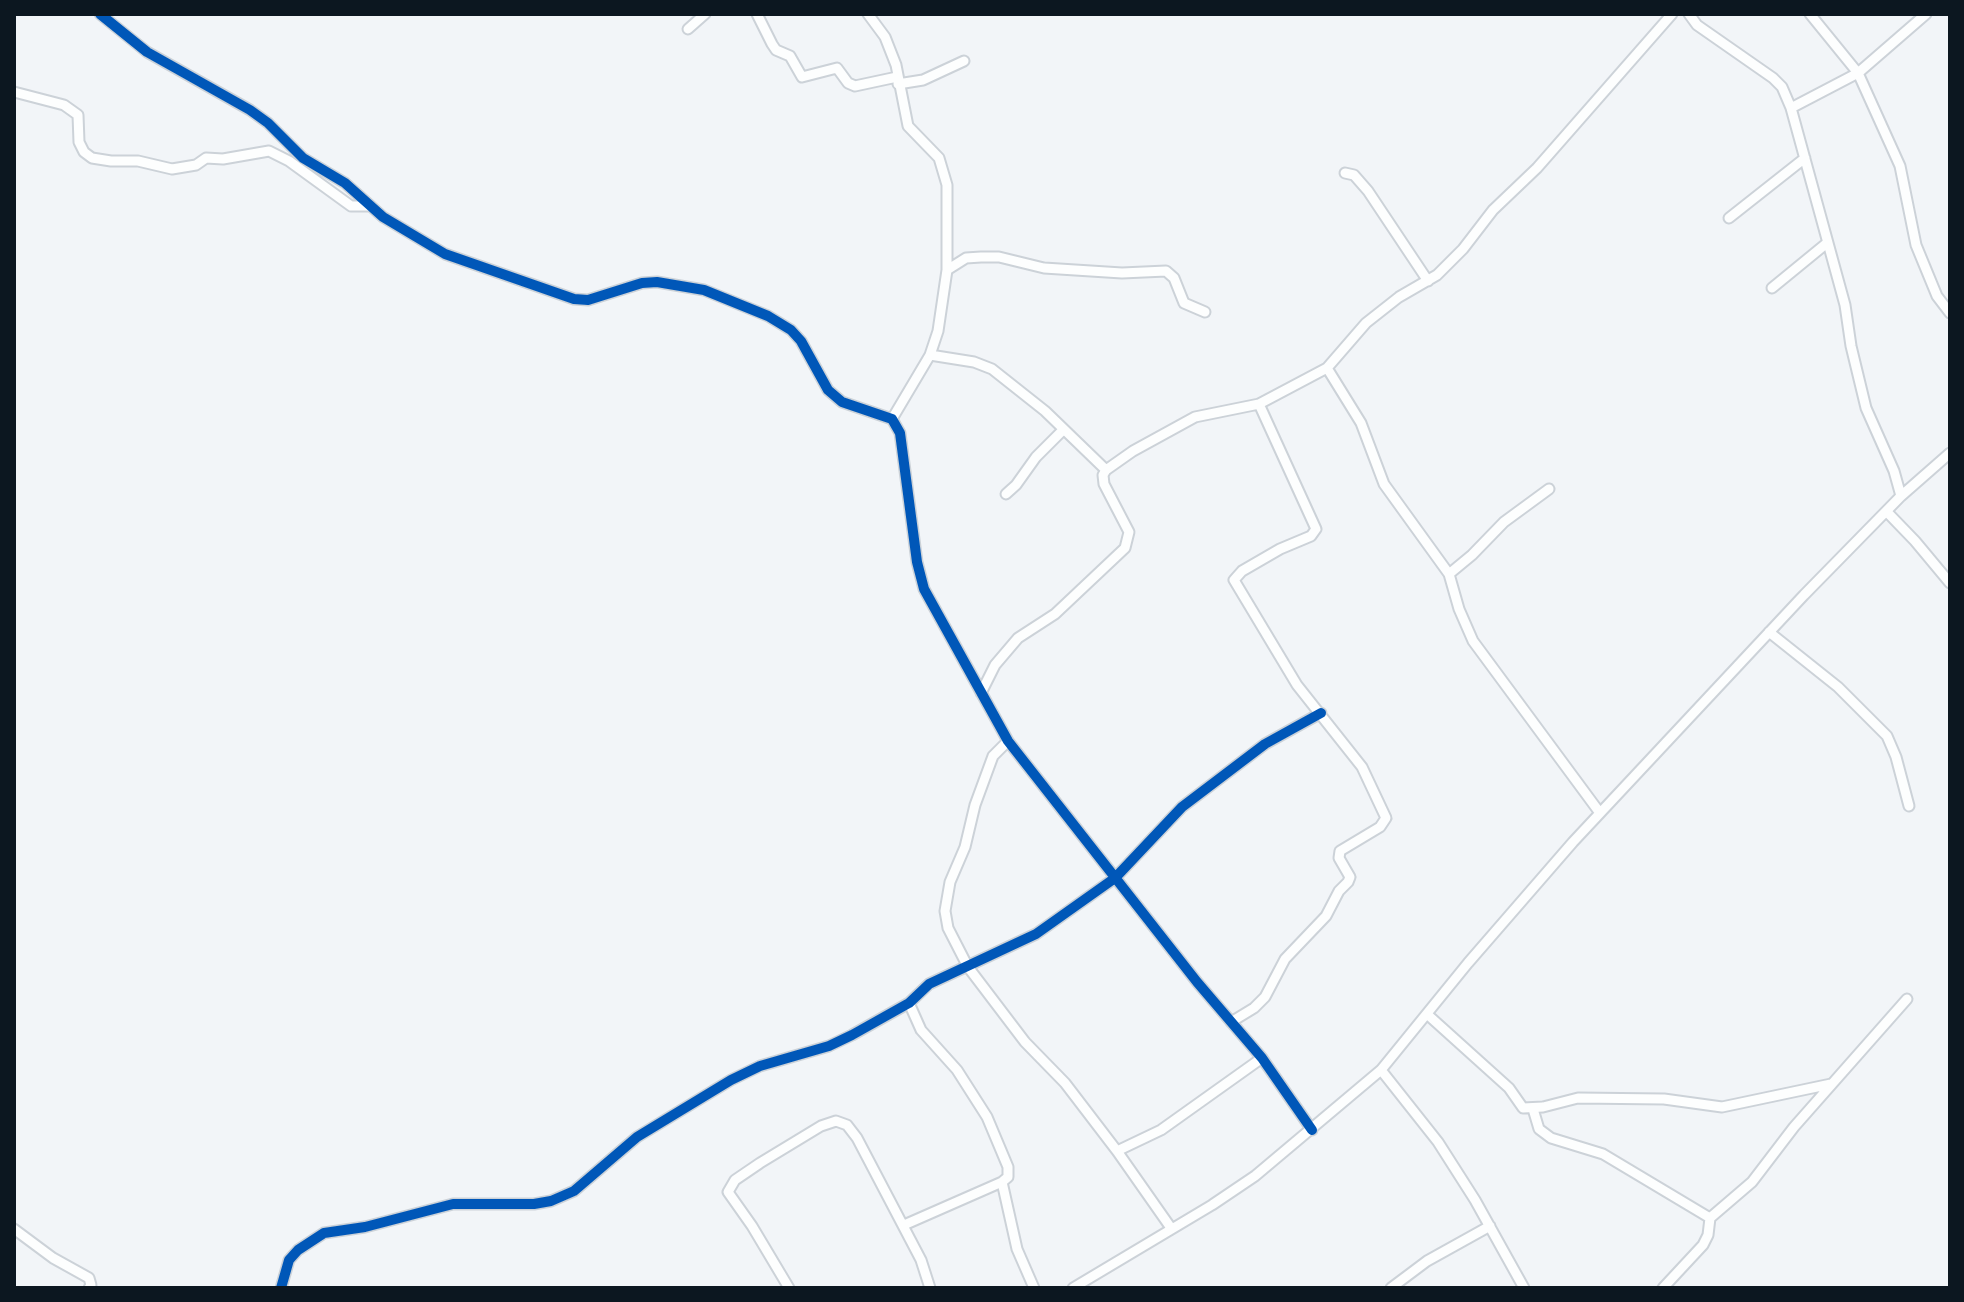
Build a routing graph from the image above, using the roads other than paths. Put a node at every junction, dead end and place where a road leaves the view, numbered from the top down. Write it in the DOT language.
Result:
graph roads {
  1 [pos="100,14"];
  2 [pos="705,14"];
  3 [pos="757,14"];
  4 [pos="868,14"];
  5 [pos="1672,14"];
  6 [pos="1689,14"];
  7 [pos="1810,14"];
  8 [pos="1926,14"];
  9 [pos="688,29"];
  10 [pos="964,61"];
  11 [pos="1858,73"];
  12 [pos="898,81"];
  13 [pos="14,92"];
  14 [pos="1791,108"];
  15 [pos="1805,158"];
  16 [pos="1345,173"];
  17 [pos="370,206"];
  18 [pos="1729,218"];
  19 [pos="1827,243"];
  20 [pos="947,270"];
  21 [pos="1428,281"];
  22 [pos="1772,288"];
  23 [pos="1205,312"];
  24 [pos="1950,313"];
  25 [pos="930,355"];
  26 [pos="1327,368"];
  27 [pos="1259,404"];
  28 [pos="892,419"];
  29 [pos="1063,430"];
  30 [pos="1950,453"];
  31 [pos="1106,470"];
  32 [pos="1549,489"];
  33 [pos="1006,494"];
  34 [pos="1901,496"];
  35 [pos="1887,512"];
  36 [pos="1449,574"];
  37 [pos="1950,583"];
  38 [pos="1769,632"];
  39 [pos="981,693"];
  40 [pos="1321,713"];
  41 [pos="1008,741"];
  42 [pos="1909,806"];
  43 [pos="1600,813"];
  44 [pos="1115,878"];
  45 [pos="968,967"];
  46 [pos="1907,999"];
  47 [pos="909,1003"];
  48 [pos="1428,1015"];
  49 [pos="1231,1022"];
  50 [pos="1262,1058"];
  51 [pos="1381,1070"];
  52 [pos="1831,1084"];
  53 [pos="1533,1109"];
  54 [pos="1312,1130"];
  55 [pos="1117,1151"];
  56 [pos="1002,1182"];
  57 [pos="1710,1218"];
  58 [pos="904,1225"];
  59 [pos="1490,1226"];
  60 [pos="1171,1228"];
  61 [pos="14,1229"];
  62 [pos="89,1288"];
  63 [pos="281,1288"];
  64 [pos="789,1288"];
  65 [pos="930,1288"];
  66 [pos="1034,1288"];
  67 [pos="1073,1288"];
  68 [pos="1391,1288"];
  69 [pos="1524,1288"];
  70 [pos="1663,1288"];
  1 -- 17 [label="street"];
  2 -- 9 [label="street"];
  3 -- 12 [label="street"];
  4 -- 12 [label="street"];
  5 -- 21 [label="street"];
  6 -- 14 [label="street"];
  7 -- 11 [label="street"];
  8 -- 11 [label="street"];
  10 -- 12 [label="street"];
  11 -- 14 [label="street"];
  11 -- 24 [label="street"];
  12 -- 20 [label="street"];
  13 -- 17 [label="street"];
  14 -- 15 [label="street"];
  15 -- 18 [label="street"];
  15 -- 19 [label="street"];
  16 -- 21 [label="street"];
  17 -- 28 [label="street"];
  19 -- 22 [label="street"];
  19 -- 34 [label="street"];
  20 -- 23 [label="street"];
  20 -- 25 [label="street"];
  21 -- 26 [label="street"];
  25 -- 28 [label="street"];
  25 -- 29 [label="street"];
  26 -- 27 [label="street"];
  26 -- 36 [label="street"];
  27 -- 31 [label="street"];
  27 -- 40 [label="street"];
  28 -- 39 [label="street"];
  29 -- 31 [label="street"];
  29 -- 33 [label="street"];
  30 -- 34 [label="street"];
  31 -- 39 [label="street"];
  32 -- 36 [label="street"];
  34 -- 35 [label="street"];
  35 -- 37 [label="street"];
  35 -- 38 [label="street"];
  36 -- 43 [label="street"];
  38 -- 42 [label="street"];
  38 -- 43 [label="street"];
  39 -- 41 [label="street"];
  40 -- 44 [label="street"];
  40 -- 49 [label="street"];
  41 -- 44 [label="street"];
  41 -- 45 [label="street"];
  43 -- 48 [label="street"];
  44 -- 45 [label="street"];
  44 -- 49 [label="street"];
  45 -- 47 [label="street"];
  45 -- 55 [label="street"];
  46 -- 52 [label="street"];
  47 -- 56 [label="street"];
  47 -- 63 [label="street"];
  48 -- 51 [label="street"];
  48 -- 53 [label="street"];
  49 -- 50 [label="street"];
  50 -- 54 [label="street"];
  50 -- 55 [label="street"];
  51 -- 54 [label="street"];
  51 -- 59 [label="street"];
  52 -- 53 [label="street"];
  52 -- 57 [label="street"];
  53 -- 57 [label="street"];
  54 -- 60 [label="street"];
  55 -- 60 [label="street"];
  56 -- 58 [label="street"];
  56 -- 66 [label="street"];
  57 -- 70 [label="street"];
  58 -- 64 [label="street"];
  58 -- 65 [label="street"];
  59 -- 68 [label="street"];
  59 -- 69 [label="street"];
  60 -- 67 [label="street"];
  61 -- 62 [label="street"];
}
